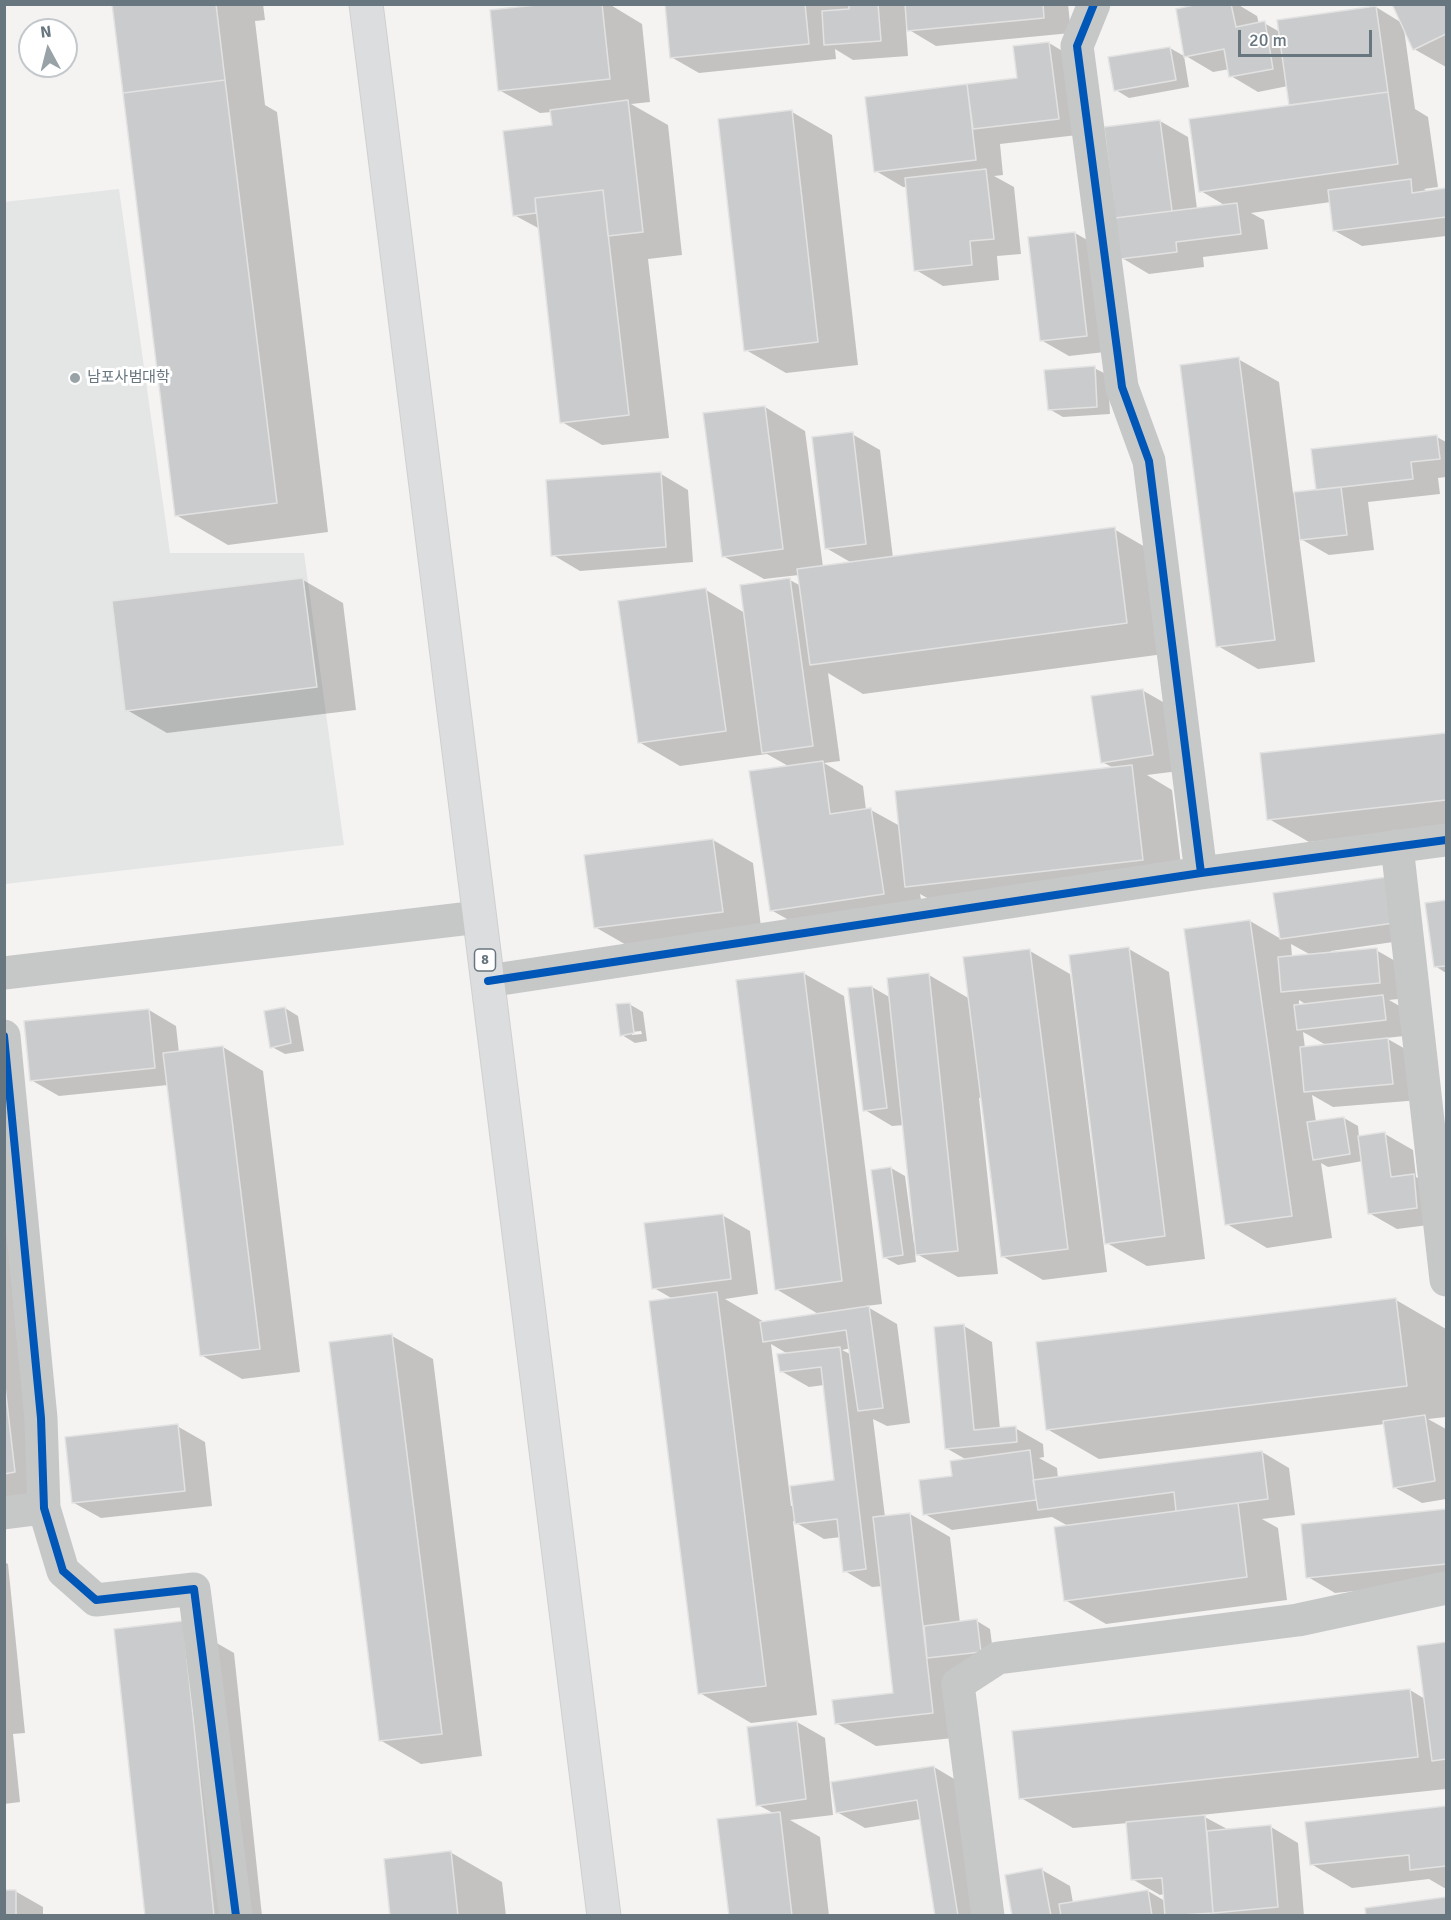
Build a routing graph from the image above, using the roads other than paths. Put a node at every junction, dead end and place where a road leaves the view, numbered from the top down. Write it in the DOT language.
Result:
graph roads {
  1 [pos="366,4"];
  2 [pos="1094,4"];
  3 [pos="1446,840"];
  4 [pos="1397,846"];
  5 [pos="1201,873"];
  6 [pos="479,916"];
  7 [pos="4,973"];
  8 [pos="488,981"];
  9 [pos="4,1036"];
  10 [pos="1446,1280"];
  11 [pos="44,1508"];
  12 [pos="4,1513"];
  13 [pos="1446,1588"];
  14 [pos="236,1916"];
  15 [pos="604,1916"];
  16 [pos="988,1916"];
  1 -- 6 [label="main road, 8"];
  2 -- 5 [label="street"];
  3 -- 4 [label="street"];
  4 -- 5 [label="street"];
  4 -- 10 [label="street"];
  5 -- 8 [label="street"];
  6 -- 7 [label="street"];
  6 -- 8 [label="main road, 8"];
  8 -- 15 [label="main road, 8"];
  9 -- 11 [label="street"];
  11 -- 12 [label="street"];
  11 -- 14 [label="street"];
  13 -- 16 [label="street"];
}
